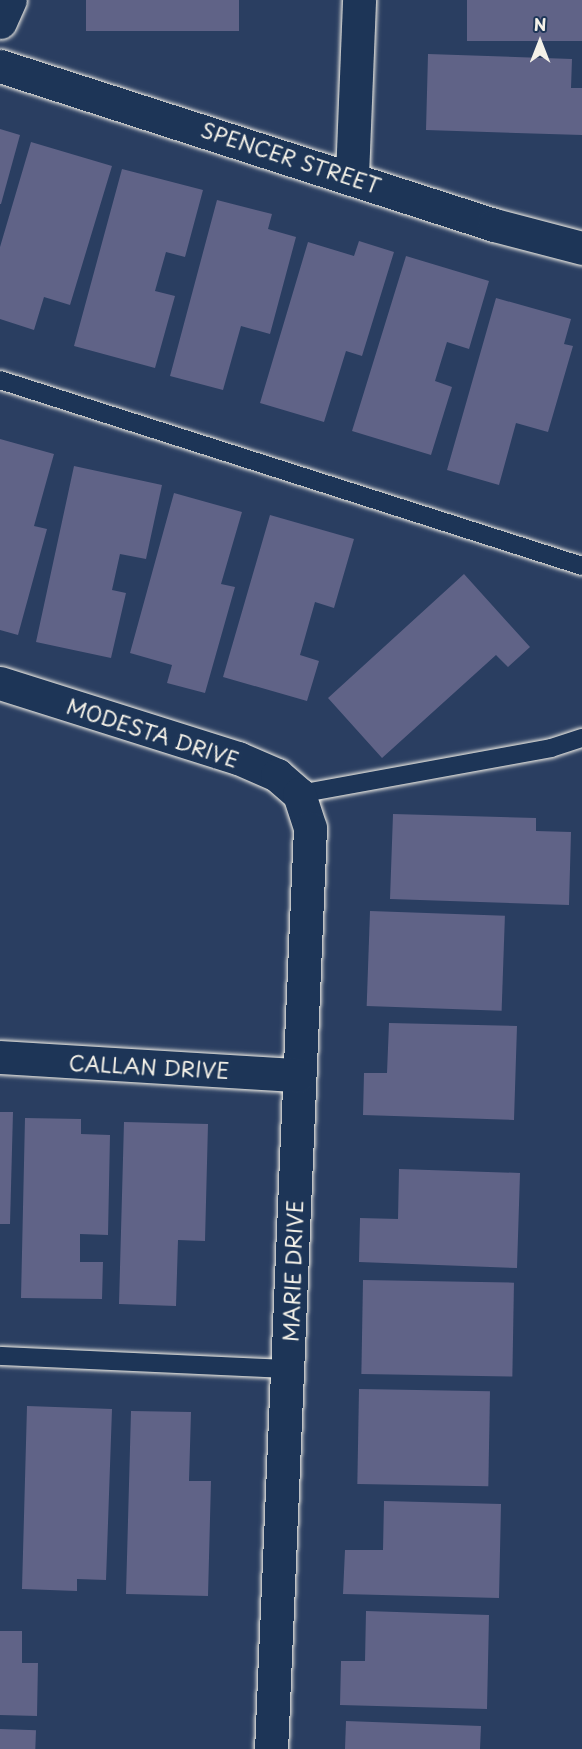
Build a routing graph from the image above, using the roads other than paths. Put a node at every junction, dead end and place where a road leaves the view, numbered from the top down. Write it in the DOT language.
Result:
graph roads {
  1 [pos="10,0"];
  2 [pos="359,0"];
  3 [pos="0,22"];
  4 [pos="0,66"];
  5 [pos="352,176"];
  6 [pos="582,248"];
  7 [pos="0,380"];
  8 [pos="582,566"];
  9 [pos="0,683"];
  10 [pos="582,738"];
  11 [pos="299,794"];
  12 [pos="0,1057"];
  13 [pos="298,1075"];
  14 [pos="0,1356"];
  15 [pos="289,1369"];
  16 [pos="271,1749"];
  1 -- 3 [label="street"];
  2 -- 5 [label="street"];
  4 -- 5 [label="street, SPENCER STREET"];
  5 -- 6 [label="street, SPENCER STREET"];
  7 -- 8 [label="lane"];
  9 -- 11 [label="street, MODESTA DRIVE"];
  10 -- 11 [label="lane"];
  11 -- 13 [label="street, MARIE DRIVE"];
  12 -- 13 [label="street, CALLAN DRIVE"];
  13 -- 15 [label="street, MARIE DRIVE"];
  14 -- 15 [label="lane"];
  15 -- 16 [label="street, MARIE DRIVE"];
}
